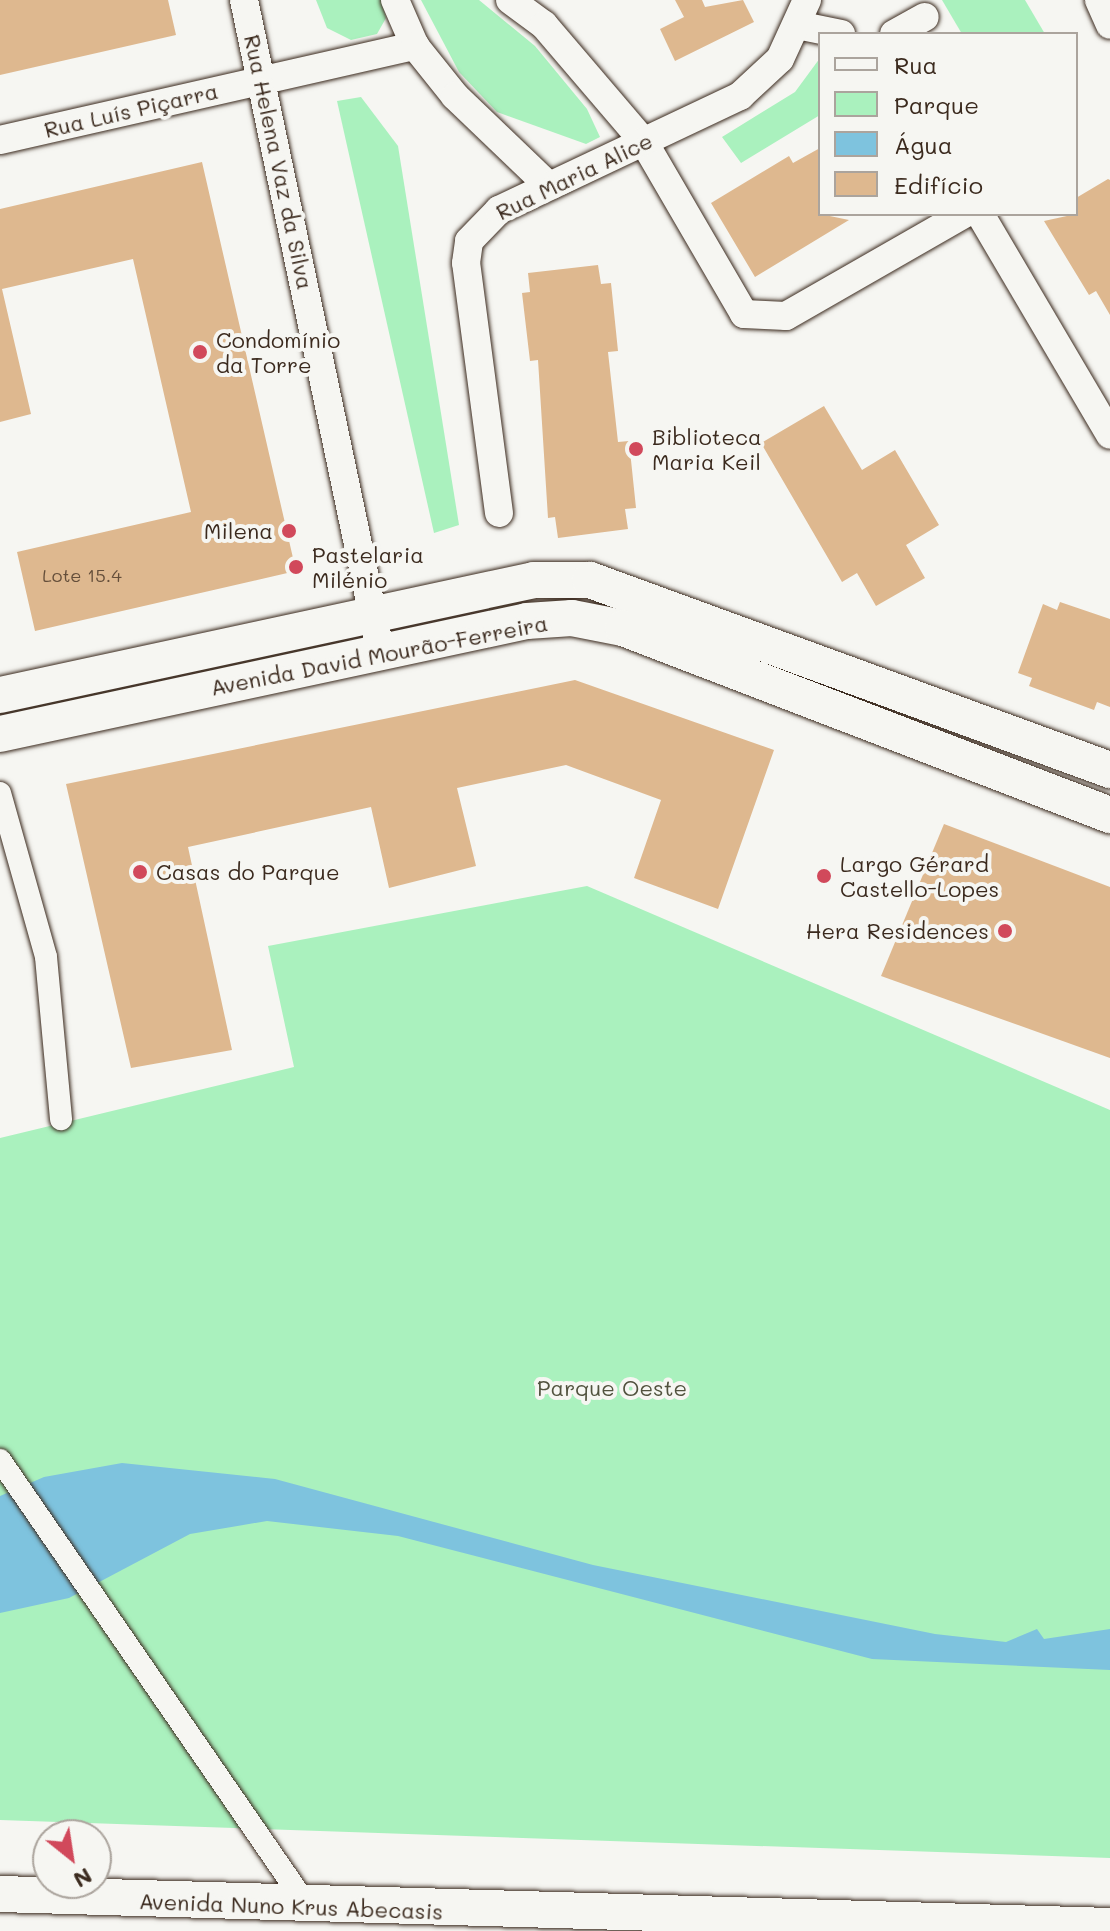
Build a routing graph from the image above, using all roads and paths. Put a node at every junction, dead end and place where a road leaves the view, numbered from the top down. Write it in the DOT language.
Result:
graph roads {
  1 [pos="244,0"];
  2 [pos="395,0"];
  3 [pos="510,0"];
  4 [pos="1099,0"];
  5 [pos="548,12"];
  6 [pos="802,12"];
  7 [pos="925,17"];
  8 [pos="1110,25"];
  9 [pos="837,32"];
  10 [pos="898,32"];
  11 [pos="415,46"];
  12 [pos="261,81"];
  13 [pos="0,140"];
  14 [pos="644,142"];
  15 [pos="549,186"];
  16 [pos="961,216"];
  17 [pos="981,216"];
  18 [pos="1110,435"];
  19 [pos="499,513"];
  20 [pos="374,615"];
  21 [pos="381,654"];
  22 [pos="0,695"];
  23 [pos="0,734"];
  24 [pos="1110,770"];
  25 [pos="0,793"];
  26 [pos="1110,815"];
  27 [pos="61,1119"];
  28 [pos="6,1469"];
  29 [pos="0,1894"];
  30 [pos="308,1908"];
  31 [pos="1110,1926"];
  1 -- 12 [label="street, Rua Helena Vaz da Silva"];
  2 -- 11 [label="street"];
  3 -- 5 [label="street"];
  4 -- 8 [label="street"];
  5 -- 14 [label="street"];
  6 -- 9 [label="street"];
  6 -- 14 [label="street, Rua Maria Alice"];
  7 -- 10 [label="street"];
  11 -- 12 [label="street, Rua Luís Piçarra"];
  11 -- 15 [label="street"];
  12 -- 13 [label="street, Rua Luís Piçarra"];
  12 -- 20 [label="street, Rua Helena Vaz da Silva"];
  14 -- 15 [label="street, Rua Maria Alice"];
  14 -- 16 [label="street"];
  15 -- 19 [label="street, Rua Maria Alice"];
  17 -- 18 [label="street"];
  20 -- 21 [label="street, Rua Helena Vaz da Silva"];
  20 -- 22 [label="street, Avenida David Mourão-Ferreira"];
  20 -- 24 [label="street, Avenida David Mourão-Ferreira"];
  21 -- 23 [label="street, Avenida David Mourão-Ferreira"];
  21 -- 26 [label="street, Avenida David Mourão-Ferreira"];
  25 -- 27 [label="street"];
  28 -- 30 [label="street"];
  29 -- 30 [label="street, Avenida Nuno Krus Abecasis"];
  30 -- 31 [label="street, Avenida Nuno Krus Abecasis"];
}
